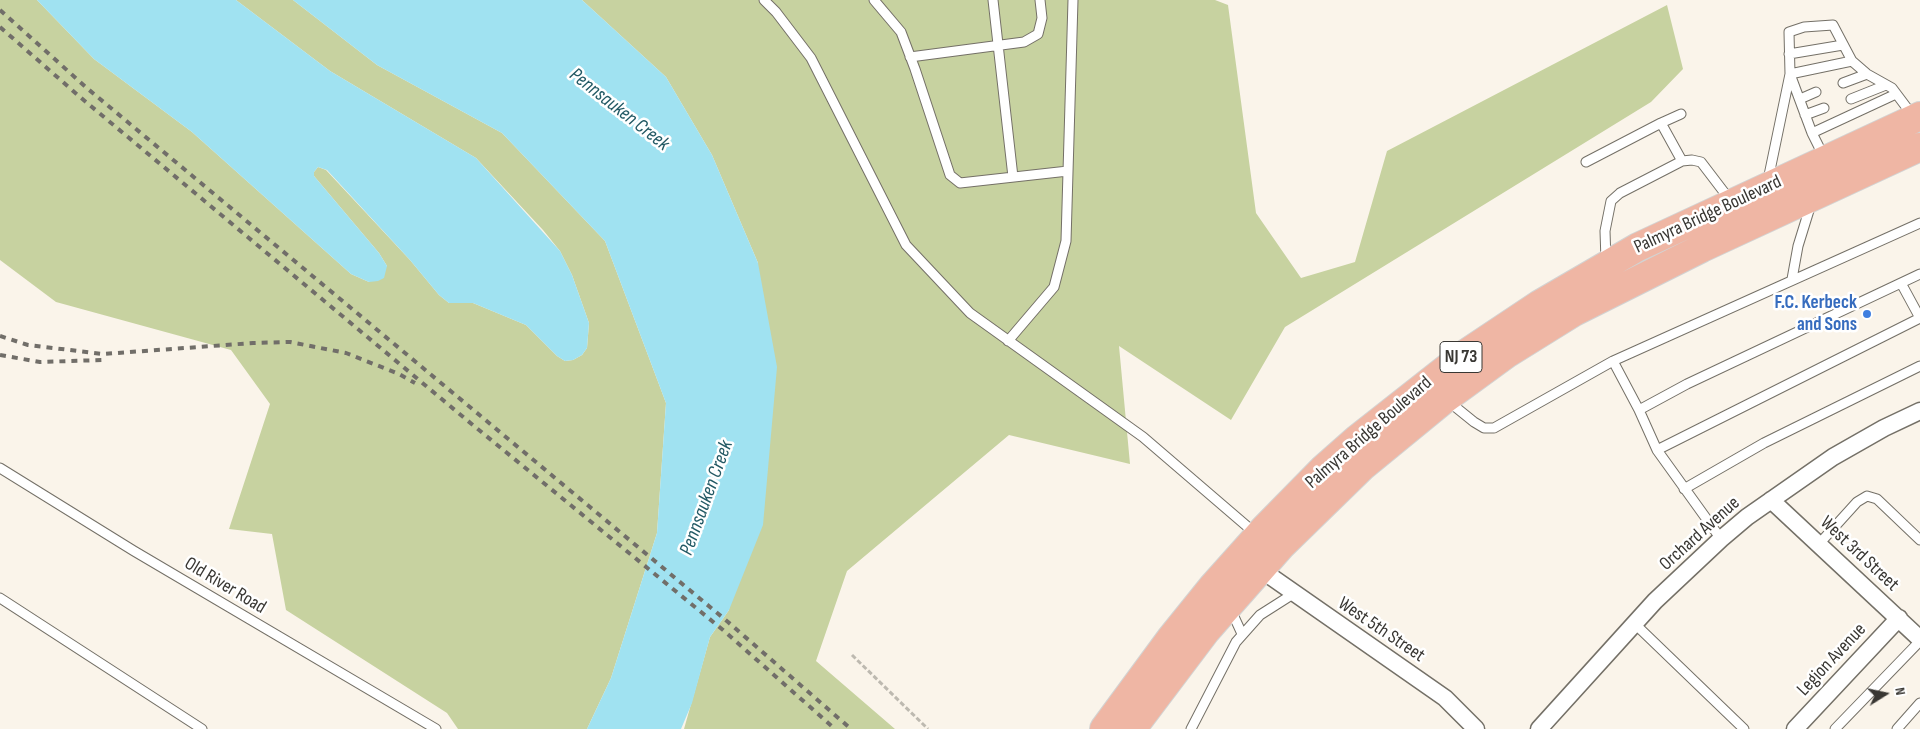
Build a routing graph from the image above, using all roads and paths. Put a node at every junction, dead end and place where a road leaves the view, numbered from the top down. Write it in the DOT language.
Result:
graph roads {
  1 [pos="764,0"];
  2 [pos="874,0"];
  3 [pos="993,0"];
  4 [pos="1040,0"];
  5 [pos="1073,0"];
  6 [pos="998,45"];
  7 [pos="1843,45"];
  8 [pos="1790,54"];
  9 [pos="910,56"];
  10 [pos="1852,61"];
  11 [pos="1790,74"];
  12 [pos="1867,74"];
  13 [pos="1843,83"];
  14 [pos="1886,85"];
  15 [pos="1816,92"];
  16 [pos="1896,94"];
  17 [pos="1800,99"];
  18 [pos="1851,99"];
  19 [pos="1824,108"];
  20 [pos="1681,114"];
  21 [pos="1805,115"];
  22 [pos="1918,117"];
  23 [pos="1661,124"];
  24 [pos="1812,133"];
  25 [pos="1920,147"];
  26 [pos="1825,160"];
  27 [pos="1682,161"];
  28 [pos="1586,162"];
  29 [pos="1068,171"];
  30 [pos="1013,177"];
  31 [pos="1767,186"];
  32 [pos="1814,196"];
  33 [pos="1731,203"];
  34 [pos="1920,223"];
  35 [pos="1606,264"];
  36 [pos="1920,274"];
  37 [pos="1792,279"];
  38 [pos="1901,283"];
  39 [pos="1920,318"];
  40 [pos="1008,341"];
  41 [pos="1613,361"];
  42 [pos="1920,366"];
  43 [pos="1445,399"];
  44 [pos="1639,410"];
  45 [pos="1920,411"];
  46 [pos="1657,450"];
  47 [pos="0,468"];
  48 [pos="1684,489"];
  49 [pos="1771,500"];
  50 [pos="1258,536"];
  51 [pos="1720,539"];
  52 [pos="1920,540"];
  53 [pos="1819,544"];
  54 [pos="1260,569"];
  55 [pos="1293,594"];
  56 [pos="0,598"];
  57 [pos="1229,604"];
  58 [pos="1899,618"];
  59 [pos="1635,624"];
  60 [pos="1242,634"];
  61 [pos="1920,640"];
  62 [pos="852,656"];
  63 [pos="1920,703"];
  64 [pos="202,729"];
  65 [pos="436,729"];
  66 [pos="928,729"];
  67 [pos="1104,729"];
  68 [pos="1132,729"];
  69 [pos="1191,729"];
  70 [pos="1476,729"];
  71 [pos="1540,729"];
  72 [pos="1744,729"];
  73 [pos="1795,729"];
  74 [pos="1835,729"];
  75 [pos="1897,729"];
  1 -- 40 [label="lane"];
  2 -- 9 [label="lane"];
  3 -- 6 [label="lane"];
  4 -- 6 [label="lane"];
  5 -- 29 [label="lane"];
  6 -- 9 [label="lane"];
  6 -- 30 [label="lane"];
  7 -- 8 [label="lane"];
  7 -- 8 [label="lane"];
  7 -- 10 [label="lane"];
  8 -- 11 [label="lane"];
  9 -- 30 [label="lane"];
  10 -- 11 [label="lane"];
  10 -- 12 [label="lane"];
  11 -- 17 [label="lane"];
  11 -- 31 [label="lane"];
  12 -- 13 [label="lane"];
  12 -- 14 [label="lane"];
  14 -- 16 [label="lane"];
  14 -- 18 [label="lane"];
  15 -- 17 [label="lane"];
  16 -- 22 [label="lane"];
  16 -- 24 [label="lane"];
  17 -- 21 [label="lane"];
  19 -- 21 [label="lane"];
  20 -- 23 [label="lane"];
  21 -- 24 [label="lane"];
  22 -- 26 [label="highway, Palmyra Bridge Boulevard / NJ 73"];
  23 -- 27 [label="lane"];
  23 -- 28 [label="lane"];
  24 -- 26 [label="lane"];
  25 -- 32 [label="highway, Palmyra Bridge Boulevard / NJ 73"];
  26 -- 31 [label="highway, Palmyra Bridge Boulevard / NJ 73"];
  27 -- 33 [label="lane"];
  27 -- 35 [label="lane"];
  29 -- 30 [label="lane"];
  29 -- 40 [label="lane"];
  31 -- 33 [label="highway, Palmyra Bridge Boulevard / NJ 73"];
  32 -- 37 [label="lane"];
  32 -- 43 [label="highway, Palmyra Bridge Boulevard / NJ 73"];
  33 -- 35 [label="highway, Palmyra Bridge Boulevard / NJ 73"];
  34 -- 37 [label="lane"];
  35 -- 50 [label="highway, Palmyra Bridge Boulevard / NJ 73"];
  36 -- 38 [label="lane"];
  37 -- 41 [label="lane"];
  38 -- 39 [label="lane"];
  38 -- 44 [label="lane"];
  39 -- 46 [label="lane"];
  40 -- 50 [label="lane"];
  41 -- 43 [label="lane"];
  41 -- 44 [label="lane"];
  42 -- 48 [label="lane"];
  43 -- 54 [label="highway, Palmyra Bridge Boulevard / NJ 73"];
  44 -- 46 [label="lane"];
  45 -- 49 [label="street, Orchard Avenue"];
  46 -- 48 [label="lane"];
  47 -- 65 [label="lane, Old River Road"];
  48 -- 51 [label="lane"];
  49 -- 51 [label="street, Orchard Avenue"];
  49 -- 53 [label="street, West 3rd Street"];
  50 -- 67 [label="highway, Palmyra Bridge Boulevard / NJ 73"];
  51 -- 59 [label="street, Orchard Avenue"];
  52 -- 53 [label="lane"];
  53 -- 58 [label="street, West 3rd Street"];
  54 -- 55 [label="street, West 5th Street"];
  54 -- 57 [label="highway, Palmyra Bridge Boulevard / NJ 73"];
  55 -- 60 [label="lane"];
  55 -- 70 [label="street, West 5th Street"];
  56 -- 64 [label="lane"];
  57 -- 60 [label="lane"];
  57 -- 68 [label="highway, Palmyra Bridge Boulevard / NJ 73"];
  58 -- 61 [label="street, West 3rd Street"];
  58 -- 73 [label="street, Legion Avenue"];
  59 -- 71 [label="street, Orchard Avenue"];
  59 -- 72 [label="lane"];
  60 -- 69 [label="lane"];
  61 -- 74 [label="lane"];
  62 -- 66 [label="path"];
  63 -- 75 [label="lane"];
}
